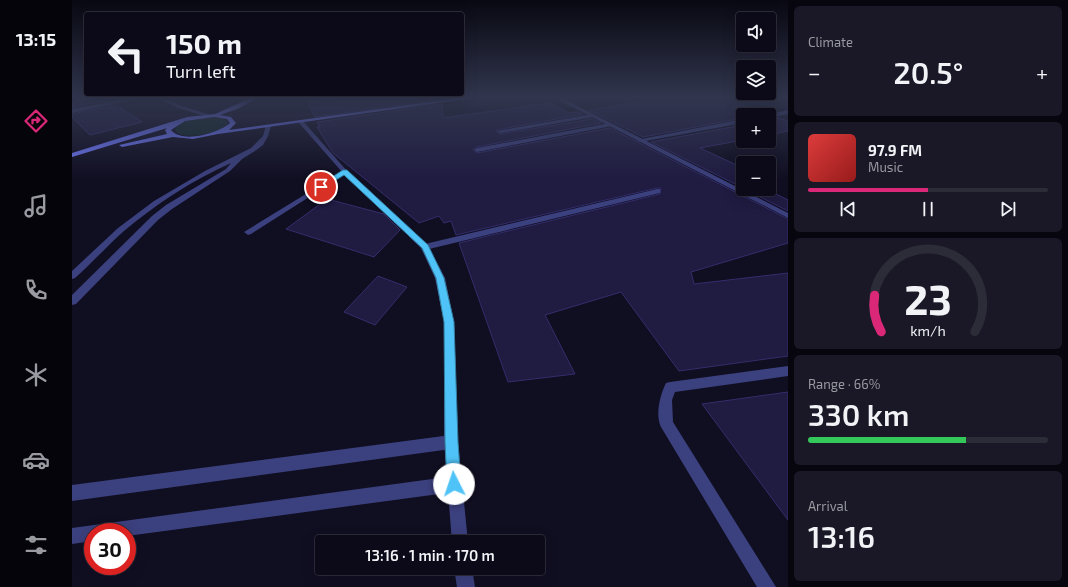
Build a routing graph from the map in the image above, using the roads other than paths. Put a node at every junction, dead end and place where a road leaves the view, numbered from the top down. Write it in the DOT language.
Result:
graph roads {
  1 [pos="171,124"];
  2 [pos="174,124"];
  3 [pos="232,124"];
  4 [pos="249,124"];
  5 [pos="281,124"];
  6 [pos="302,124"];
  7 [pos="541,124"];
  8 [pos="725,124"];
  9 [pos="610,125"];
  10 [pos="268,126"];
  11 [pos="500,131"];
  12 [pos="216,133"];
  13 [pos="173,135"];
  14 [pos="640,140"];
  15 [pos="91,149"];
  16 [pos="477,150"];
  17 [pos="72,155"];
  18 [pos="240,158"];
  19 [pos="345,172"];
  20 [pos="656,191"];
  21 [pos="788,216"];
  22 [pos="248,232"];
  23 [pos="425,247"];
  24 [pos="72,276"];
  25 [pos="72,301"];
  26 [pos="788,371"];
  27 [pos="451,442"];
  28 [pos="454,484"];
  29 [pos="72,493"];
  30 [pos="136,527"];
  31 [pos="84,534"];
  32 [pos="459,535"];
  33 [pos="72,536"];
  34 [pos="464,575"];
  35 [pos="466,587"];
  36 [pos="767,587"];
  1 -- 15 [label="main road"];
  2 -- 13 [label="main road"];
  3 -- 12 [label="main road"];
  4 -- 10 [label="main road"];
  5 -- 10 [label="main road"];
  6 -- 19 [label="street"];
  7 -- 11 [label="street"];
  8 -- 14 [label="street"];
  9 -- 14 [label="street"];
  9 -- 16 [label="street"];
  10 -- 12 [label="main road"];
  10 -- 18 [label="street"];
  12 -- 13 [label="main road"];
  13 -- 15 [label="main road"];
  14 -- 21 [label="street"];
  15 -- 17 [label="main road"];
  18 -- 24 [label="street"];
  18 -- 25 [label="street"];
  19 -- 22 [label="street"];
  19 -- 23 [label="street"];
  20 -- 23 [label="street"];
  23 -- 27 [label="street"];
  26 -- 36 [label="street"];
  27 -- 28 [label="street"];
  27 -- 29 [label="street"];
  28 -- 30 [label="street"];
  28 -- 32 [label="street"];
  31 -- 33 [label="street"];
  34 -- 35 [label="street"];
}
